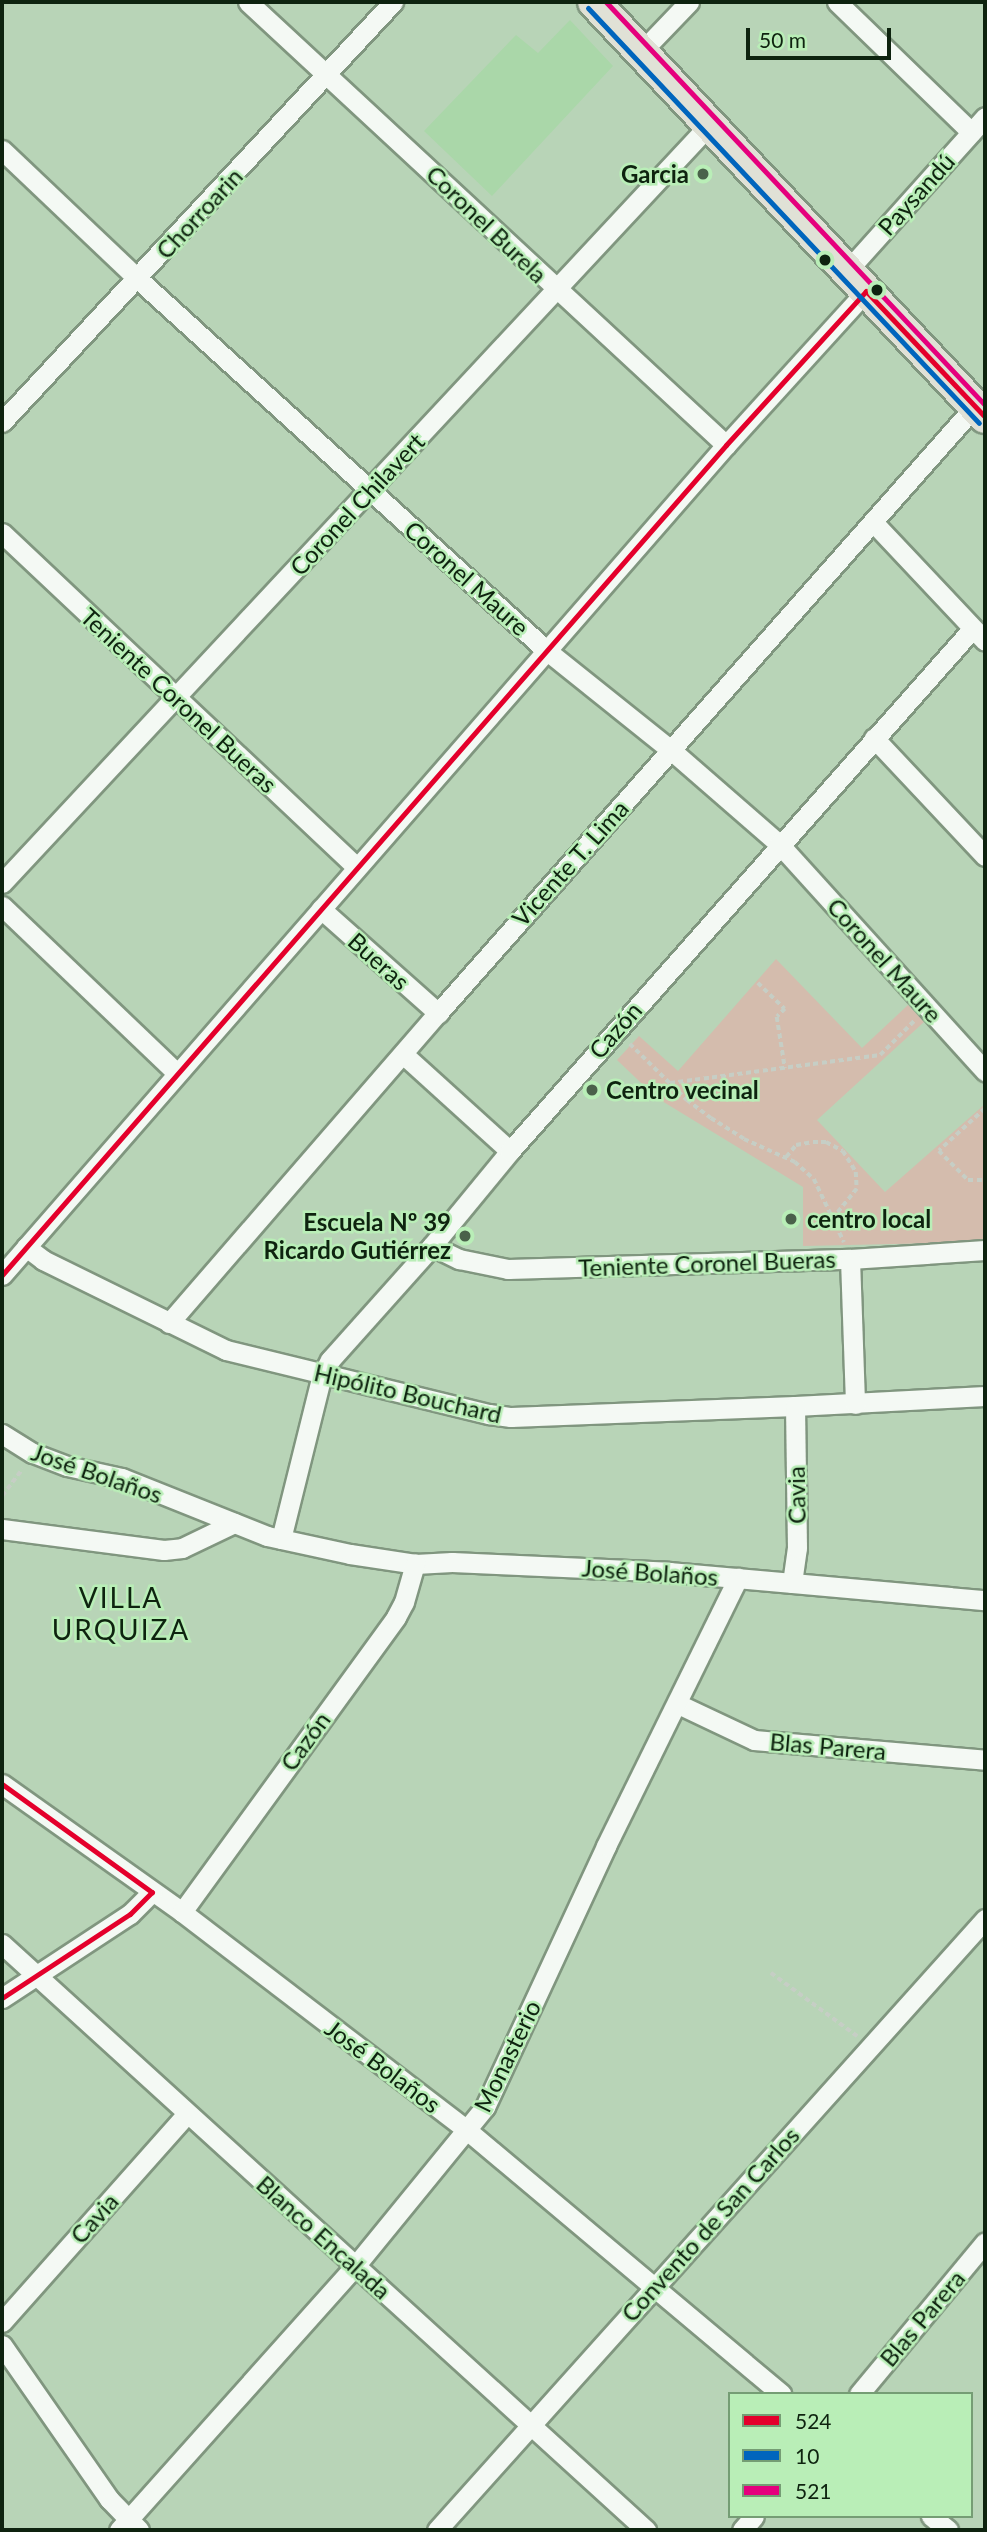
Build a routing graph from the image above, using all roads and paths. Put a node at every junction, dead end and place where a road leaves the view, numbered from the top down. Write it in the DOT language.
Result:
graph roads {
  1 [pos="248,2"];
  2 [pos="393,2"];
  3 [pos="594,2"];
  4 [pos="690,2"];
  5 [pos="837,2"];
  6 [pos="642,51"];
  7 [pos="328,73"];
  8 [pos="985,117"];
  9 [pos="710,124"];
  10 [pos="971,132"];
  11 [pos="2,150"];
  12 [pos="138,279"];
  13 [pos="857,281"];
  14 [pos="555,289"];
  15 [pos="980,412"];
  16 [pos="2,422"];
  17 [pos="726,445"];
  18 [pos="370,491"];
  19 [pos="873,522"];
  20 [pos="2,533"];
  21 [pos="979,634"];
  22 [pos="546,650"];
  23 [pos="176,699"];
  24 [pos="874,738"];
  25 [pos="671,750"];
  26 [pos="779,844"];
  27 [pos="985,856"];
  28 [pos="356,867"];
  29 [pos="2,883"];
  30 [pos="2,906"];
  31 [pos="321,909"];
  32 [pos="758,983"];
  33 [pos="928,1007"];
  34 [pos="438,1013"];
  35 [pos="616,1030"];
  36 [pos="403,1054"];
  37 [pos="785,1068"];
  38 [pos="985,1071"];
  39 [pos="176,1072"];
  40 [pos="670,1083"];
  41 [pos="985,1109"];
  42 [pos="510,1151"];
  43 [pos="786,1157"];
  44 [pos="985,1180"];
  45 [pos="834,1217"];
  46 [pos="432,1246"];
  47 [pos="26,1247"];
  48 [pos="985,1250"];
  49 [pos="850,1259"];
  50 [pos="2,1275"];
  51 [pos="169,1323"];
  52 [pos="322,1375"];
  53 [pos="985,1396"];
  54 [pos="855,1404"];
  55 [pos="795,1406"];
  56 [pos="2,1434"];
  57 [pos="33,1453"];
  58 [pos="2,1496"];
  59 [pos="234,1523"];
  60 [pos="2,1529"];
  61 [pos="281,1539"];
  62 [pos="415,1564"];
  63 [pos="738,1578"];
  64 [pos="792,1583"];
  65 [pos="985,1600"];
  66 [pos="678,1704"];
  67 [pos="985,1760"];
  68 [pos="2,1784"];
  69 [pos="152,1892"];
  70 [pos="182,1912"];
  71 [pos="985,1919"];
  72 [pos="2,1944"];
  73 [pos="771,1973"];
  74 [pos="38,1975"];
  75 [pos="2,1998"];
  76 [pos="870,2045"];
  77 [pos="186,2115"];
  78 [pos="468,2131"];
  79 [pos="985,2242"];
  80 [pos="356,2265"];
  81 [pos="654,2286"];
  82 [pos="2,2322"];
  83 [pos="2,2345"];
  84 [pos="779,2392"];
  85 [pos="861,2392"];
  86 [pos="531,2425"];
  87 [pos="933,2518"];
  88 [pos="129,2527"];
  89 [pos="437,2530"];
  90 [pos="646,2530"];
  91 [pos="948,2530"];
  1 -- 7 [label="street, Coronel Burela"];
  2 -- 7 [label="street, Chorroarin"];
  3 -- 6 [label="main road"];
  4 -- 6 [label="street"];
  5 -- 10 [label="street"];
  6 -- 9 [label="main road"];
  7 -- 12 [label="street, Chorroarin"];
  7 -- 14 [label="street, Coronel Burela"];
  8 -- 10 [label="street, Paysandú"];
  9 -- 13 [label="main road"];
  9 -- 14 [label="street, Coronel Chilavert"];
  10 -- 13 [label="street, Paysandú"];
  11 -- 12 [label="street, Coronel Maure"];
  12 -- 16 [label="street, Chorroarin"];
  12 -- 18 [label="street, Coronel Maure"];
  13 -- 15 [label="main road"];
  13 -- 17 [label="street, Paysandú"];
  14 -- 17 [label="street, Coronel Burela"];
  14 -- 18 [label="street, Coronel Chilavert"];
  15 -- 19 [label="street, Vicente T. Lima"];
  17 -- 22 [label="street, Paysandú"];
  18 -- 22 [label="street, Coronel Maure"];
  18 -- 23 [label="street, Coronel Chilavert"];
  19 -- 21 [label="street"];
  19 -- 25 [label="street, Vicente T. Lima"];
  20 -- 23 [label="street, Teniente Coronel Bueras"];
  21 -- 24 [label="street, Cazón"];
  22 -- 25 [label="street, Coronel Maure"];
  22 -- 28 [label="street, Paysandú"];
  23 -- 28 [label="street, Teniente Coronel Bueras"];
  23 -- 29 [label="street, Coronel Chilavert"];
  24 -- 26 [label="street, Cazón"];
  24 -- 27 [label="street"];
  25 -- 26 [label="street, Coronel Maure"];
  25 -- 34 [label="street, Vicente T. Lima"];
  26 -- 33 [label="street, Coronel Maure"];
  26 -- 35 [label="street, Cazón"];
  28 -- 31 [label="street, Paysandú"];
  30 -- 39 [label="street"];
  31 -- 34 [label="street, Bueras"];
  31 -- 39 [label="street, Paysandú"];
  32 -- 37 [label="path"];
  33 -- 37 [label="path"];
  33 -- 38 [label="street, Coronel Maure"];
  34 -- 36 [label="street, Vicente T. Lima"];
  35 -- 40 [label="path"];
  35 -- 42 [label="street, Cazón"];
  36 -- 42 [label="street"];
  36 -- 51 [label="street, Vicente T. Lima"];
  37 -- 40 [label="path"];
  39 -- 47 [label="street, Paysandú"];
  40 -- 43 [label="path"];
  41 -- 44 [label="path"];
  42 -- 46 [label="street, Cazón"];
  43 -- 45 [label="path"];
  43 -- 45 [label="path"];
  45 -- 49 [label="path"];
  46 -- 49 [label="street, Teniente Coronel Bueras"];
  46 -- 52 [label="street, Cazón"];
  47 -- 50 [label="street, Paysandú"];
  47 -- 51 [label="street, Hipólito Bouchard"];
  48 -- 49 [label="street, Teniente Coronel Bueras"];
  49 -- 54 [label="street"];
  51 -- 52 [label="street, Hipólito Bouchard"];
  52 -- 55 [label="street, Hipólito Bouchard"];
  52 -- 61 [label="street, Cazón"];
  53 -- 54 [label="street, Hipólito Bouchard"];
  54 -- 55 [label="street, Hipólito Bouchard"];
  55 -- 64 [label="street, Cavia"];
  56 -- 57 [label="street, José Bolaños"];
  57 -- 58 [label="path"];
  57 -- 59 [label="street, José Bolaños"];
  59 -- 60 [label="street"];
  59 -- 61 [label="street, José Bolaños"];
  61 -- 62 [label="street, José Bolaños"];
  62 -- 63 [label="street, José Bolaños"];
  62 -- 70 [label="street, Cazón"];
  63 -- 64 [label="street, José Bolaños"];
  63 -- 66 [label="street, Monasterio"];
  64 -- 65 [label="street, José Bolaños"];
  66 -- 67 [label="street, Blas Parera"];
  66 -- 78 [label="street, Monasterio"];
  68 -- 69 [label="street, José Bolaños"];
  69 -- 70 [label="street, José Bolaños"];
  69 -- 74 [label="street"];
  70 -- 78 [label="street, José Bolaños"];
  71 -- 76 [label="street, Convento de San Carlos"];
  72 -- 74 [label="street, Blanco Encalada"];
  73 -- 76 [label="path"];
  74 -- 75 [label="street"];
  74 -- 77 [label="street, Blanco Encalada"];
  76 -- 81 [label="street, Convento de San Carlos"];
  77 -- 80 [label="street, Blanco Encalada"];
  77 -- 82 [label="street, Cavia"];
  78 -- 80 [label="street, Monasterio"];
  78 -- 81 [label="street, José Bolaños"];
  79 -- 85 [label="street, Blas Parera"];
  80 -- 86 [label="street, Blanco Encalada"];
  80 -- 88 [label="street, Monasterio"];
  81 -- 84 [label="street, José Bolaños"];
  81 -- 86 [label="street, Convento de San Carlos"];
  83 -- 88 [label="street"];
  86 -- 89 [label="street, Convento de San Carlos"];
  86 -- 90 [label="street, Blanco Encalada"];
  87 -- 91 [label="street"];
}
